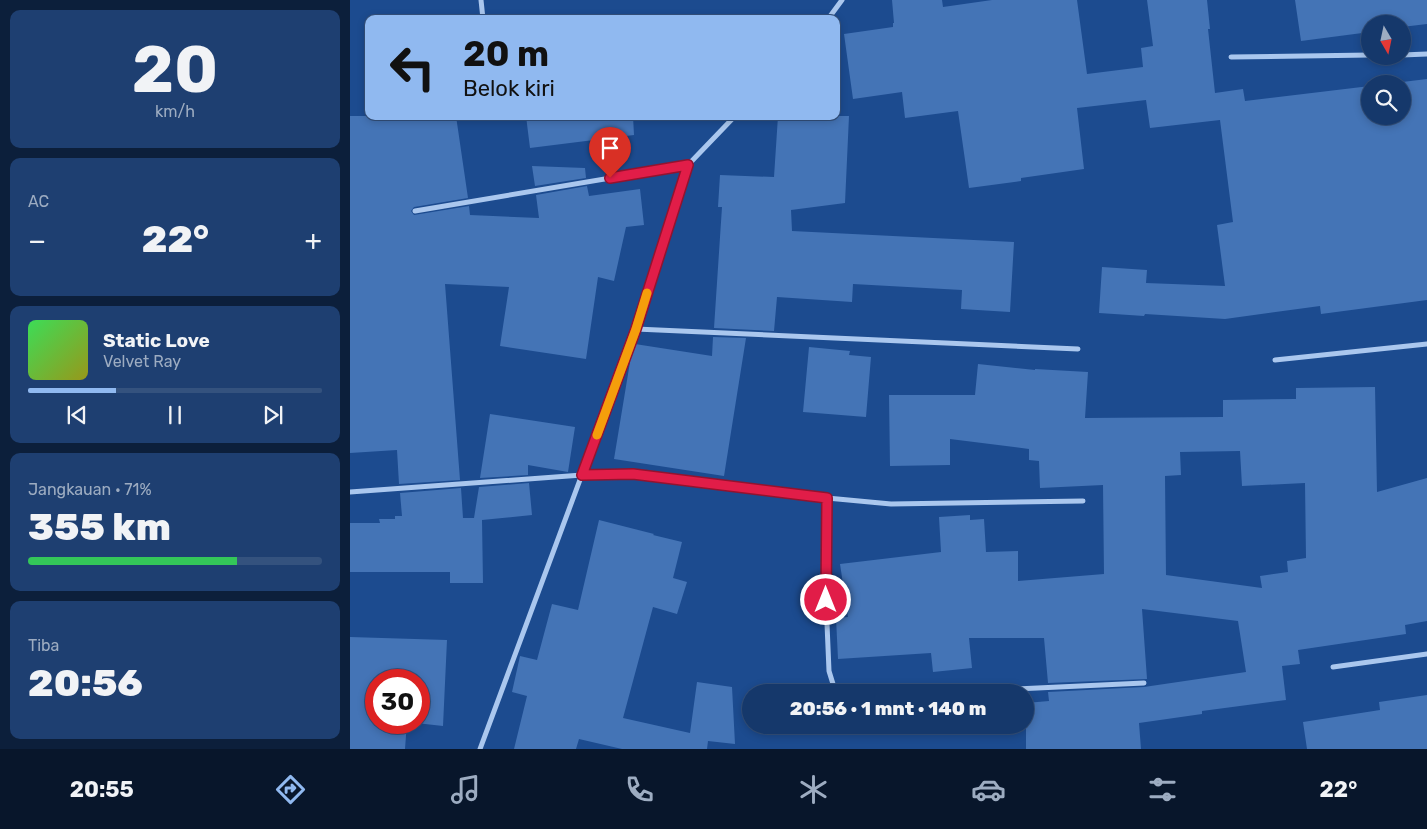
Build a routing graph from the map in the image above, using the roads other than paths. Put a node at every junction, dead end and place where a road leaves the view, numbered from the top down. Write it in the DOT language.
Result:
graph roads {
  1 [pos="481,0"];
  2 [pos="842,0"];
  3 [pos="483,15"];
  4 [pos="831,15"];
  5 [pos="1427,54"];
  6 [pos="1361,55"];
  7 [pos="1411,55"];
  8 [pos="1231,58"];
  9 [pos="731,120"];
  10 [pos="688,165"];
  11 [pos="415,211"];
  12 [pos="636,329"];
  13 [pos="1427,344"];
  14 [pos="1078,349"];
  15 [pos="1275,360"];
  16 [pos="582,475"];
  17 [pos="350,492"];
  18 [pos="827,498"];
  19 [pos="1083,500"];
  20 [pos="1427,654"];
  21 [pos="1333,667"];
  22 [pos="1144,683"];
  23 [pos="833,684"];
  24 [pos="1034,688"];
  25 [pos="480,749"];
  1 -- 3 [label="street"];
  2 -- 4 [label="street"];
  5 -- 7 [label="street"];
  6 -- 8 [label="street"];
  9 -- 10 [label="street"];
  10 -- 11 [label="street"];
  10 -- 12 [label="street"];
  12 -- 14 [label="street"];
  12 -- 16 [label="street"];
  13 -- 15 [label="street"];
  16 -- 17 [label="street"];
  16 -- 18 [label="street"];
  16 -- 25 [label="street"];
  18 -- 19 [label="street"];
  18 -- 23 [label="street"];
  20 -- 21 [label="street"];
  22 -- 24 [label="street"];
}
